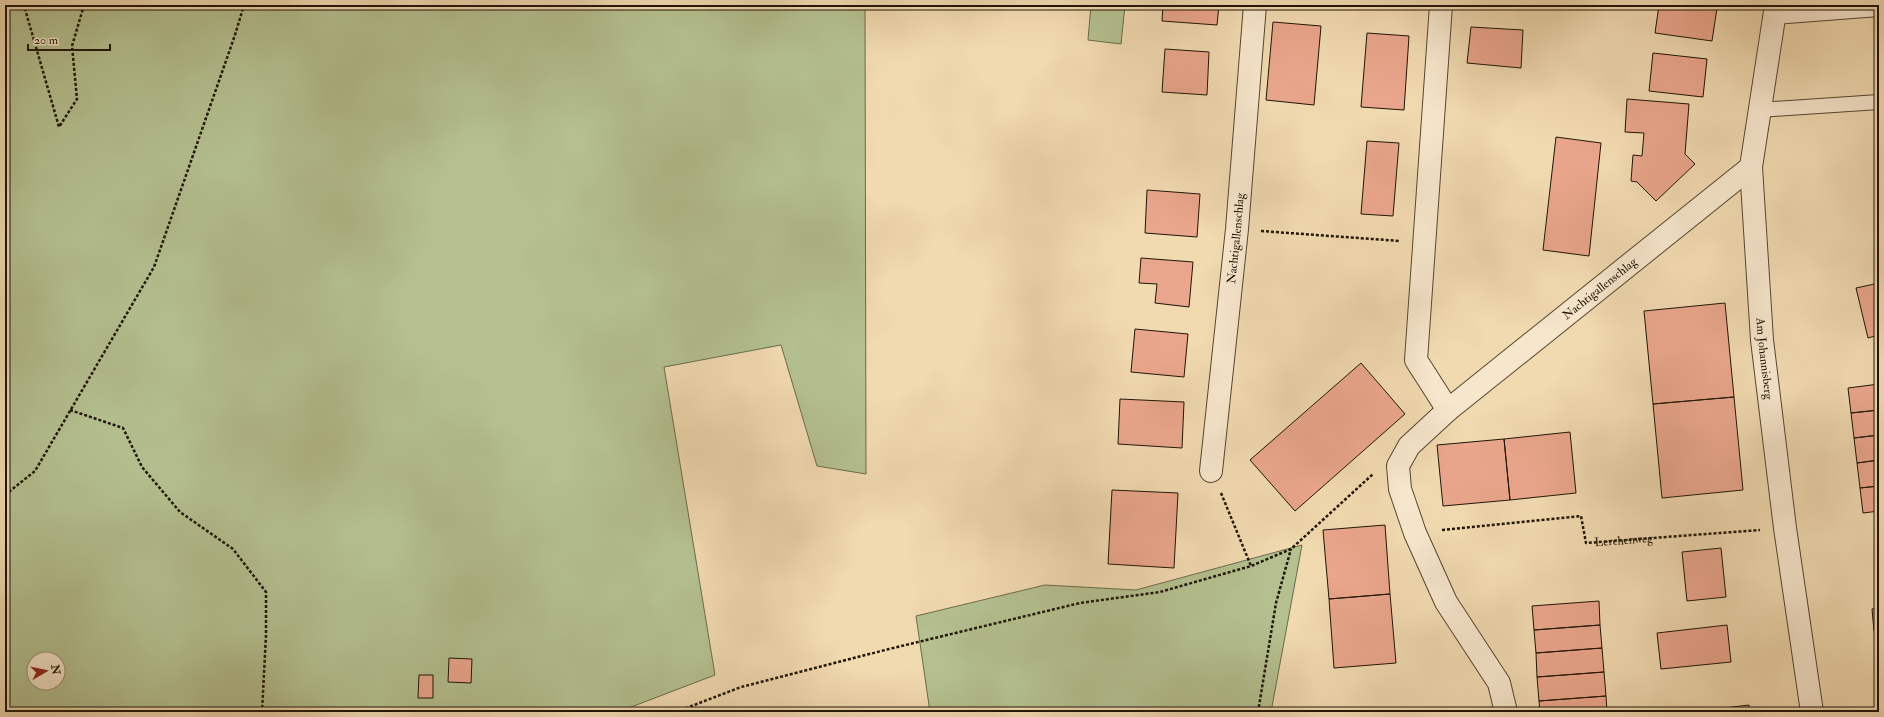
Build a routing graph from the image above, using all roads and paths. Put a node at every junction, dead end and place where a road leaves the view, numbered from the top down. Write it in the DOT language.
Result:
graph roads {
  1 [pos="21,5"];
  2 [pos="84,5"];
  3 [pos="244,5"];
  4 [pos="1255,5"];
  5 [pos="1441,5"];
  6 [pos="1879,9"];
  7 [pos="1775,11"];
  8 [pos="1879,102"];
  9 [pos="1759,110"];
  10 [pos="1751,166"];
  11 [pos="1237,229"];
  12 [pos="1424,243"];
  13 [pos="70,410"];
  14 [pos="1448,410"];
  15 [pos="1398,466"];
  16 [pos="1211,471"];
  17 [pos="5,495"];
  18 [pos="1785,528"];
  19 [pos="1415,533"];
  20 [pos="1291,549"];
  21 [pos="1251,566"];
  22 [pos="262,712"];
  23 [pos="676,712"];
  24 [pos="1258,712"];
  25 [pos="1506,712"];
  26 [pos="1812,712"];
  1 -- 2 [label="path"];
  3 -- 13 [label="path"];
  4 -- 11 [label="street, Nachtigallenschlag"];
  5 -- 12 [label="street"];
  6 -- 7 [label="lane"];
  7 -- 9 [label="street, Am Johannisberg"];
  8 -- 9 [label="lane"];
  9 -- 10 [label="street, Am Johannisberg"];
  10 -- 14 [label="street, Nachtigallenschlag"];
  10 -- 18 [label="street, Am Johannisberg"];
  11 -- 12 [label="path"];
  11 -- 16 [label="street, Nachtigallenschlag"];
  12 -- 14 [label="street"];
  13 -- 17 [label="path"];
  13 -- 22 [label="path"];
  14 -- 15 [label="street, Nachtigallenschlag"];
  15 -- 19 [label="street"];
  15 -- 20 [label="path"];
  16 -- 21 [label="path"];
  18 -- 19 [label="path, Lerchenweg"];
  18 -- 26 [label="street, Am Johannisberg"];
  19 -- 25 [label="street"];
  20 -- 21 [label="path"];
  20 -- 24 [label="path"];
  21 -- 23 [label="path"];
}
